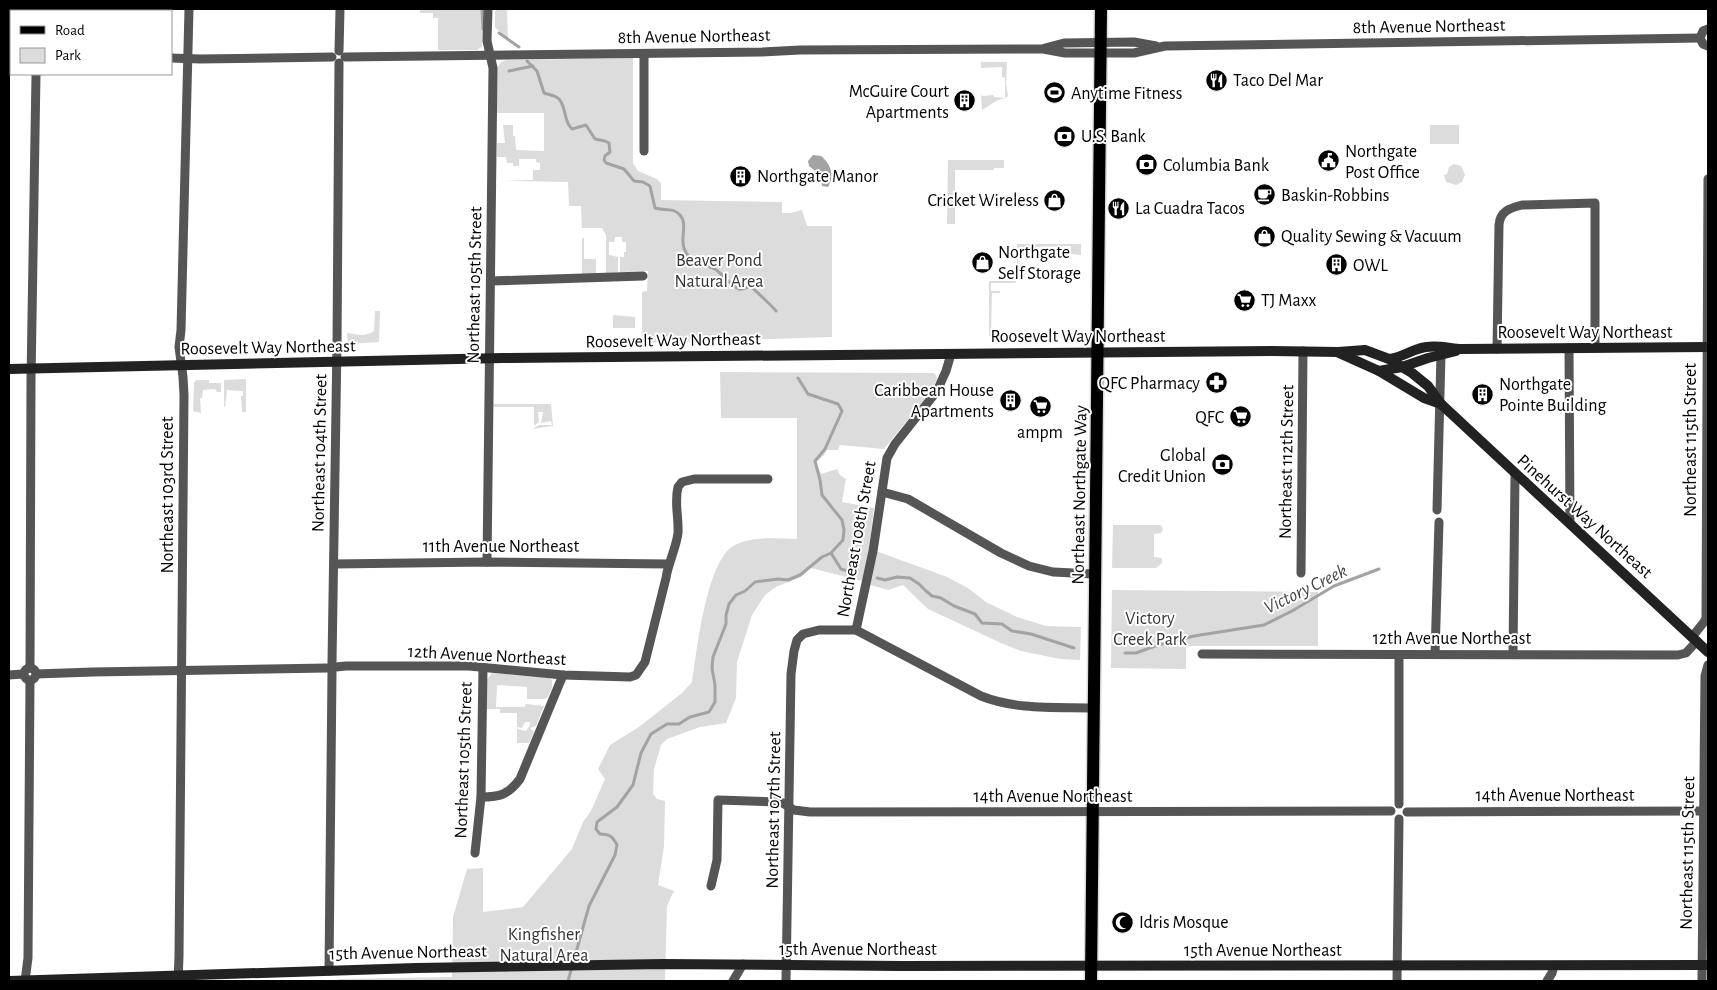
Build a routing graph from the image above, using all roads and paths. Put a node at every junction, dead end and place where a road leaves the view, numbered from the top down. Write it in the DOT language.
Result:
graph roads {
  1 [pos="189,9"];
  2 [pos="340,9"];
  3 [pos="488,9"];
  4 [pos="1101,9"];
  5 [pos="1708,29"];
  6 [pos="1700,38"];
  7 [pos="1708,46"];
  8 [pos="1101,47"];
  9 [pos="644,54"];
  10 [pos="489,55"];
  11 [pos="339,57"];
  12 [pos="172,58"];
  13 [pos="188,58"];
  14 [pos="36,75"];
  15 [pos="644,151"];
  16 [pos="1708,178"];
  17 [pos="1708,189"];
  18 [pos="643,276"];
  19 [pos="491,281"];
  20 [pos="1708,347"];
  21 [pos="1569,348"];
  22 [pos="1595,348"];
  23 [pos="1462,349"];
  24 [pos="1497,349"];
  25 [pos="1303,350"];
  26 [pos="1098,352"];
  27 [pos="1338,352"];
  28 [pos="951,354"];
  29 [pos="1441,354"];
  30 [pos="488,359"];
  31 [pos="1389,360"];
  32 [pos="336,362"];
  33 [pos="181,365"];
  34 [pos="1402,367"];
  35 [pos="31,368"];
  36 [pos="9,369"];
  37 [pos="1379,370"];
  38 [pos="1440,404"];
  39 [pos="1515,475"];
  40 [pos="768,479"];
  41 [pos="882,492"];
  42 [pos="1437,510"];
  43 [pos="1439,522"];
  44 [pos="1570,524"];
  45 [pos="487,562"];
  46 [pos="334,564"];
  47 [pos="668,564"];
  48 [pos="1301,573"];
  49 [pos="1094,574"];
  50 [pos="856,630"];
  51 [pos="1694,639"];
  52 [pos="1708,652"];
  53 [pos="1202,654"];
  54 [pos="1435,654"];
  55 [pos="1512,654"];
  56 [pos="1400,655"];
  57 [pos="1708,665"];
  58 [pos="332,668"];
  59 [pos="482,668"];
  60 [pos="182,671"];
  61 [pos="30,674"];
  62 [pos="9,675"];
  63 [pos="563,675"];
  64 [pos="1093,708"];
  65 [pos="480,797"];
  66 [pos="1399,804"];
  67 [pos="789,807"];
  68 [pos="1391,811"];
  69 [pos="1703,811"];
  70 [pos="1406,812"];
  71 [pos="1092,813"];
  72 [pos="1399,819"];
  73 [pos="475,853"];
  74 [pos="711,886"];
  75 [pos="742,964"];
  76 [pos="786,965"];
  77 [pos="1705,965"];
  78 [pos="1091,966"];
  79 [pos="1397,966"];
  80 [pos="1554,966"];
  81 [pos="329,970"];
  82 [pos="178,978"];
  83 [pos="9,981"];
  84 [pos="25,981"];
  85 [pos="733,981"];
  86 [pos="786,981"];
  87 [pos="1091,981"];
  88 [pos="1397,981"];
  89 [pos="1547,981"];
  90 [pos="1702,981"];
  1 -- 13 [label="street, Northeast 103rd Street"];
  2 -- 11 [label="street, Northeast 104th Street"];
  3 -- 10 [label="street, Northeast 105th Street"];
  4 -- 8 [label="main road, Northeast Northgate Way"];
  5 -- 6 [label="street"];
  6 -- 7 [label="street"];
  6 -- 8 [label="street, 8th Avenue Northeast"];
  8 -- 9 [label="street, 8th Avenue Northeast"];
  8 -- 26 [label="main road, Northeast Northgate Way"];
  9 -- 10 [label="street, 8th Avenue Northeast"];
  9 -- 15 [label="street"];
  10 -- 11 [label="street, 8th Avenue Northeast"];
  10 -- 19 [label="street, Northeast 105th Street"];
  11 -- 13 [label="street, 8th Avenue Northeast"];
  11 -- 32 [label="street, Northeast 104th Street"];
  12 -- 13 [label="street, 8th Avenue Northeast"];
  13 -- 33 [label="street, Northeast 103rd Street"];
  14 -- 35 [label="street"];
  16 -- 17 [label="street, Northeast 115th Street"];
  17 -- 20 [label="street, Northeast 115th Street"];
  18 -- 19 [label="street"];
  19 -- 30 [label="street, Northeast 105th Street"];
  20 -- 22 [label="street, Roosevelt Way Northeast"];
  20 -- 51 [label="street, Northeast 115th Street"];
  21 -- 22 [label="street, Roosevelt Way Northeast"];
  21 -- 24 [label="street, Roosevelt Way Northeast"];
  21 -- 44 [label="street"];
  22 -- 24 [label="street"];
  23 -- 24 [label="street, Roosevelt Way Northeast"];
  23 -- 29 [label="street, Roosevelt Way Northeast"];
  23 -- 31 [label="street, Roosevelt Way Northeast"];
  25 -- 26 [label="street, Roosevelt Way Northeast"];
  25 -- 27 [label="street, Roosevelt Way Northeast"];
  25 -- 48 [label="street, Northeast 112th Street"];
  26 -- 28 [label="street, Roosevelt Way Northeast"];
  26 -- 49 [label="main road, Northeast Northgate Way"];
  27 -- 31 [label="street, Roosevelt Way Northeast"];
  27 -- 37 [label="street, Roosevelt Way Northeast"];
  28 -- 30 [label="street, Roosevelt Way Northeast"];
  28 -- 41 [label="street, Northeast 108th Street"];
  29 -- 34 [label="street, Roosevelt Way Northeast"];
  29 -- 38 [label="street"];
  30 -- 32 [label="street, Roosevelt Way Northeast"];
  30 -- 45 [label="street, Northeast 105th Street"];
  31 -- 34 [label="street, Roosevelt Way Northeast"];
  32 -- 33 [label="street, Roosevelt Way Northeast"];
  32 -- 46 [label="street, Northeast 104th Street"];
  33 -- 35 [label="street, Roosevelt Way Northeast"];
  33 -- 60 [label="street, Northeast 103rd Street"];
  34 -- 37 [label="street, Roosevelt Way Northeast"];
  34 -- 38 [label="street, Pinehurst Way Northeast"];
  35 -- 36 [label="street, Roosevelt Way Northeast"];
  35 -- 61 [label="street"];
  37 -- 38 [label="street, Pinehurst Way Northeast"];
  38 -- 39 [label="street, Pinehurst Way Northeast"];
  38 -- 42 [label="street"];
  39 -- 44 [label="street, Pinehurst Way Northeast"];
  39 -- 55 [label="street"];
  40 -- 47 [label="street"];
  41 -- 49 [label="street"];
  41 -- 50 [label="street, Northeast 108th Street"];
  43 -- 54 [label="street"];
  44 -- 51 [label="street, Pinehurst Way Northeast"];
  45 -- 46 [label="street, 11th Avenue Northeast"];
  45 -- 47 [label="street, 11th Avenue Northeast"];
  46 -- 58 [label="street, Northeast 104th Street"];
  47 -- 63 [label="street, 12th Avenue Northeast"];
  49 -- 64 [label="main road, Northeast Northgate Way"];
  50 -- 64 [label="street"];
  50 -- 67 [label="street, Northeast 107th Street"];
  51 -- 52 [label="street, Pinehurst Way Northeast"];
  51 -- 55 [label="street, 12th Avenue Northeast"];
  53 -- 56 [label="street, 12th Avenue Northeast"];
  54 -- 55 [label="street, 12th Avenue Northeast"];
  54 -- 56 [label="street, 12th Avenue Northeast"];
  56 -- 66 [label="street"];
  57 -- 69 [label="street, Northeast 115th Street"];
  58 -- 59 [label="street, 12th Avenue Northeast"];
  58 -- 60 [label="street, 12th Avenue Northeast"];
  58 -- 81 [label="street, Northeast 104th Street"];
  59 -- 63 [label="street, 12th Avenue Northeast"];
  59 -- 65 [label="street, Northeast 105th Street"];
  60 -- 61 [label="street, 12th Avenue Northeast"];
  60 -- 82 [label="street, Northeast 103rd Street"];
  61 -- 62 [label="street, 12th Avenue Northeast"];
  61 -- 84 [label="street"];
  63 -- 65 [label="street"];
  64 -- 71 [label="main road, Northeast Northgate Way"];
  65 -- 73 [label="street, Northeast 105th Street"];
  66 -- 68 [label="street"];
  66 -- 70 [label="street"];
  67 -- 71 [label="street, 14th Avenue Northeast"];
  67 -- 74 [label="street, 14th Avenue Northeast"];
  67 -- 76 [label="street, Northeast 107th Street"];
  68 -- 71 [label="street, 14th Avenue Northeast"];
  68 -- 72 [label="street"];
  69 -- 70 [label="street, 14th Avenue Northeast"];
  69 -- 77 [label="street, Northeast 115th Street"];
  70 -- 72 [label="street"];
  71 -- 78 [label="main road, Northeast Northgate Way"];
  72 -- 79 [label="street"];
  75 -- 76 [label="street, 15th Avenue Northeast"];
  75 -- 81 [label="street, 15th Avenue Northeast"];
  75 -- 85 [label="street"];
  76 -- 78 [label="street, 15th Avenue Northeast"];
  76 -- 86 [label="street, Northeast 107th Street"];
  77 -- 80 [label="street, 15th Avenue Northeast"];
  77 -- 90 [label="street, Northeast 115th Street"];
  78 -- 79 [label="street, 15th Avenue Northeast"];
  78 -- 87 [label="main road, Northeast Northgate Way"];
  79 -- 80 [label="street, 15th Avenue Northeast"];
  79 -- 88 [label="street"];
  80 -- 89 [label="street"];
  81 -- 82 [label="street, 15th Avenue Northeast"];
  82 -- 84 [label="street, 15th Avenue Northeast"];
  83 -- 84 [label="street, 15th Avenue Northeast"];
}
